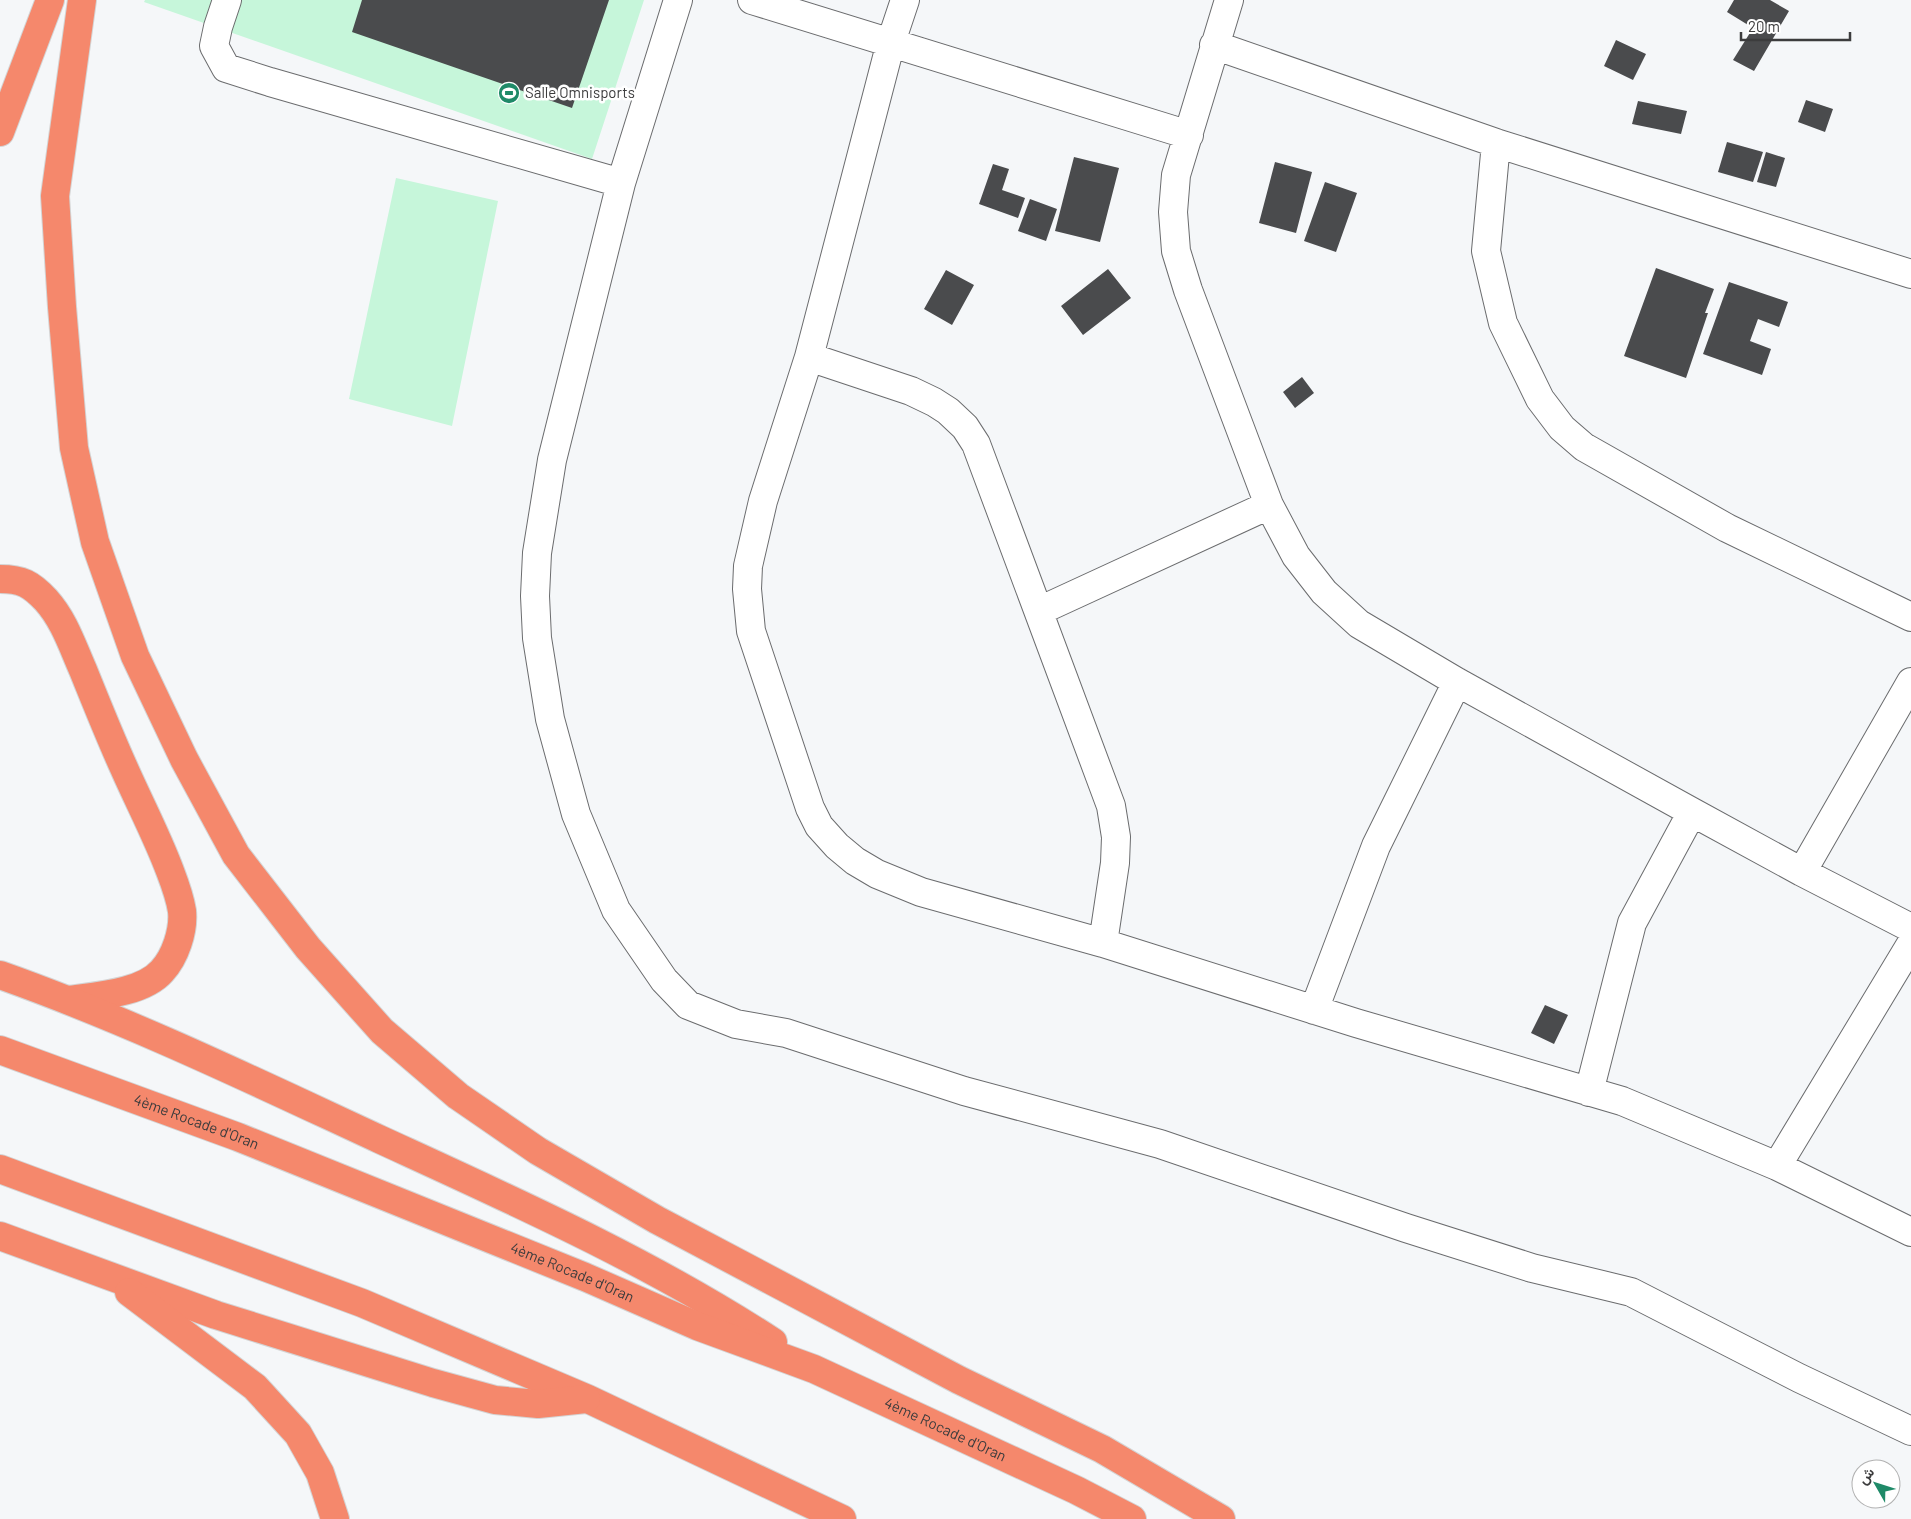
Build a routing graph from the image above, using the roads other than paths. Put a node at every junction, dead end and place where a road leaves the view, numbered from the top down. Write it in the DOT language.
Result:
graph roads {
  1 [pos="50,0"];
  2 [pos="82,0"];
  3 [pos="227,0"];
  4 [pos="678,0"];
  5 [pos="752,0"];
  6 [pos="904,0"];
  7 [pos="1229,0"];
  8 [pos="891,42"];
  9 [pos="1214,45"];
  10 [pos="0,132"];
  11 [pos="1189,135"];
  12 [pos="1496,144"];
  13 [pos="621,183"];
  14 [pos="1911,274"];
  15 [pos="809,357"];
  16 [pos="1270,505"];
  17 [pos="0,579"];
  18 [pos="1039,611"];
  19 [pos="1911,617"];
  20 [pos="1457,682"];
  21 [pos="1911,682"];
  22 [pos="1692,812"];
  23 [pos="1802,872"];
  24 [pos="1911,928"];
  25 [pos="1103,943"];
  26 [pos="1911,944"];
  27 [pos="0,975"];
  28 [pos="69,1000"];
  29 [pos="1314,1010"];
  30 [pos="0,1050"];
  31 [pos="1589,1092"];
  32 [pos="1777,1166"];
  33 [pos="0,1169"];
  34 [pos="1911,1232"];
  35 [pos="0,1236"];
  36 [pos="106,1275"];
  37 [pos="814,1369"];
  38 [pos="588,1398"];
  39 [pos="1911,1431"];
  40 [pos="335,1519"];
  41 [pos="842,1519"];
  42 [pos="1132,1519"];
  43 [pos="1221,1519"];
  1 -- 10 [label="highway"];
  2 -- 43 [label="highway"];
  3 -- 13 [label="street"];
  4 -- 13 [label="street"];
  5 -- 8 [label="street"];
  6 -- 8 [label="street"];
  7 -- 9 [label="street"];
  8 -- 11 [label="street"];
  8 -- 15 [label="street"];
  9 -- 11 [label="street"];
  9 -- 12 [label="street"];
  11 -- 16 [label="street"];
  12 -- 14 [label="street"];
  12 -- 19 [label="street"];
  13 -- 39 [label="street"];
  15 -- 18 [label="street"];
  15 -- 25 [label="street"];
  16 -- 18 [label="street"];
  16 -- 20 [label="street"];
  17 -- 28 [label="highway"];
  18 -- 25 [label="street"];
  20 -- 22 [label="street"];
  20 -- 29 [label="street"];
  21 -- 23 [label="street"];
  22 -- 23 [label="street"];
  22 -- 31 [label="street"];
  23 -- 24 [label="street"];
  25 -- 29 [label="street"];
  26 -- 32 [label="street"];
  27 -- 28 [label="highway"];
  28 -- 37 [label="highway"];
  29 -- 31 [label="street"];
  30 -- 37 [label="highway, 4ème Rocade d'Oran"];
  31 -- 32 [label="street"];
  32 -- 34 [label="street"];
  33 -- 38 [label="highway"];
  35 -- 36 [label="highway"];
  36 -- 38 [label="highway"];
  36 -- 40 [label="highway"];
  37 -- 42 [label="highway, 4ème Rocade d'Oran"];
  38 -- 41 [label="highway"];
}
